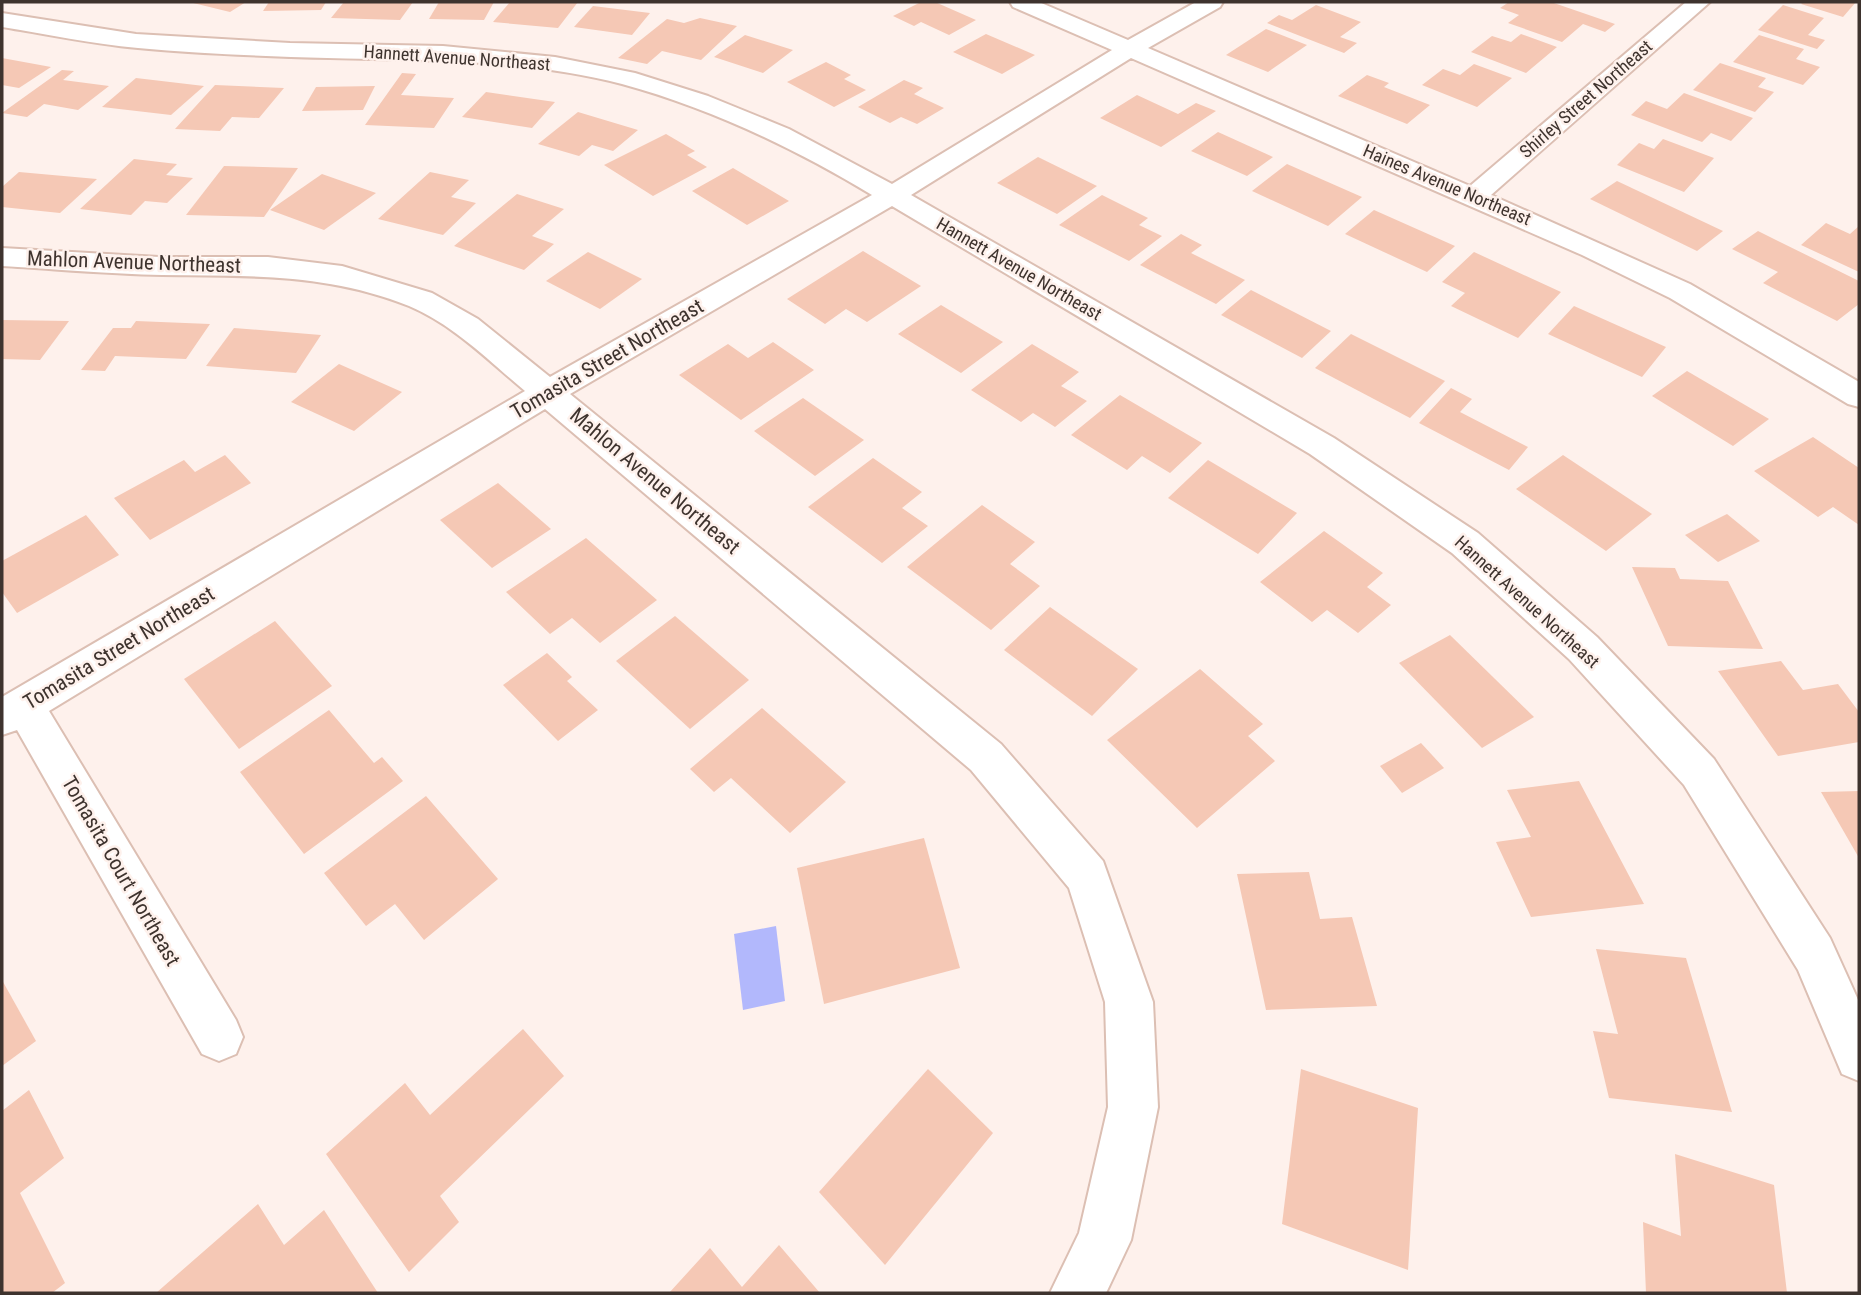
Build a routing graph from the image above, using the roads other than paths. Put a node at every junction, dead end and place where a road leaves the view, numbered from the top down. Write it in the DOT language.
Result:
graph roads {
  1 [pos="1021,2"];
  2 [pos="1212,2"];
  3 [pos="1699,2"];
  4 [pos="2,20"];
  5 [pos="1131,48"];
  6 [pos="892,195"];
  7 [pos="1473,197"];
  8 [pos="2,257"];
  9 [pos="548,393"];
  10 [pos="1859,396"];
  11 [pos="13,711"];
  12 [pos="219,1037"];
  13 [pos="1859,1057"];
  14 [pos="1077,1293"];
  1 -- 5 [label="street, Haines Avenue Northeast"];
  2 -- 5 [label="street, Tomasita Street Northeast"];
  3 -- 7 [label="street, Shirley Street Northeast"];
  4 -- 6 [label="street, Hannett Avenue Northeast"];
  5 -- 6 [label="street, Tomasita Street Northeast"];
  5 -- 7 [label="street, Haines Avenue Northeast"];
  6 -- 9 [label="street, Tomasita Street Northeast"];
  6 -- 13 [label="street, Hannett Avenue Northeast"];
  7 -- 10 [label="street, Haines Avenue Northeast"];
  8 -- 9 [label="street, Mahlon Avenue Northeast"];
  9 -- 11 [label="street, Tomasita Street Northeast"];
  9 -- 14 [label="street, Mahlon Avenue Northeast"];
  11 -- 12 [label="street, Tomasita Court Northeast"];
}
